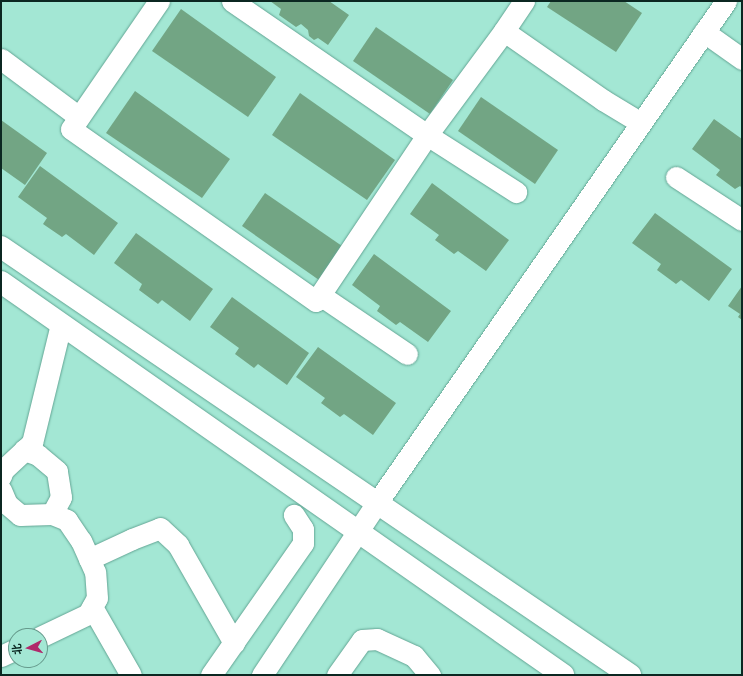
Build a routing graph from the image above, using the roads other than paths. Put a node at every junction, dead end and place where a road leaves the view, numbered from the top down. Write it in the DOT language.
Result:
graph roads {
  1 [pos="232,1"];
  2 [pos="524,1"];
  3 [pos="726,1"];
  4 [pos="158,2"];
  5 [pos="504,30"];
  6 [pos="704,32"];
  7 [pos="742,58"];
  8 [pos="1,59"];
  9 [pos="79,117"];
  10 [pos="641,123"];
  11 [pos="427,135"];
  12 [pos="676,178"];
  13 [pos="516,192"];
  14 [pos="742,220"];
  15 [pos="1,247"];
  16 [pos="1,282"];
  17 [pos="320,294"];
  18 [pos="61,324"];
  19 [pos="407,354"];
  20 [pos="24,450"];
  21 [pos="1,476"];
  22 [pos="1,490"];
  23 [pos="376,504"];
  24 [pos="52,514"];
  25 [pos="294,515"];
  26 [pos="357,532"];
  27 [pos="89,559"];
  28 [pos="92,607"];
  29 [pos="48,633"];
  30 [pos="234,643"];
  31 [pos="131,675"];
  32 [pos="211,675"];
  33 [pos="262,675"];
  34 [pos="337,675"];
  35 [pos="430,675"];
  36 [pos="563,675"];
  37 [pos="630,675"];
  1 -- 11 [label="street"];
  2 -- 5 [label="street"];
  3 -- 6 [label="street"];
  4 -- 9 [label="street"];
  5 -- 10 [label="street"];
  5 -- 11 [label="street"];
  6 -- 7 [label="street"];
  6 -- 10 [label="street"];
  8 -- 9 [label="street"];
  9 -- 17 [label="street"];
  10 -- 23 [label="street"];
  11 -- 13 [label="street"];
  11 -- 17 [label="street"];
  12 -- 14 [label="street"];
  15 -- 23 [label="street"];
  16 -- 18 [label="street"];
  17 -- 19 [label="street"];
  18 -- 20 [label="street"];
  18 -- 26 [label="street"];
  20 -- 21 [label="street"];
  20 -- 24 [label="street"];
  22 -- 24 [label="street"];
  23 -- 26 [label="street"];
  23 -- 37 [label="street"];
  24 -- 27 [label="street"];
  25 -- 30 [label="street"];
  26 -- 33 [label="street"];
  26 -- 36 [label="street"];
  27 -- 28 [label="street"];
  27 -- 30 [label="street"];
  28 -- 29 [label="street"];
  28 -- 31 [label="street"];
  30 -- 32 [label="street"];
  34 -- 35 [label="street"];
}
